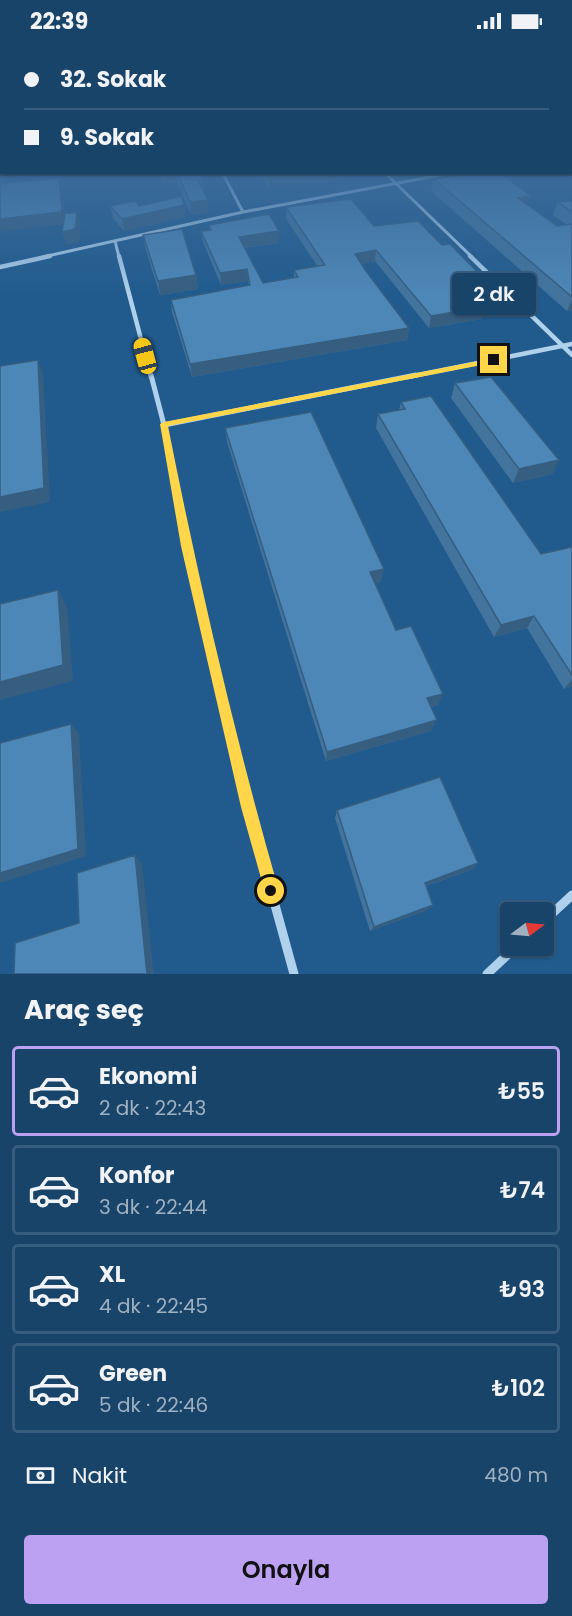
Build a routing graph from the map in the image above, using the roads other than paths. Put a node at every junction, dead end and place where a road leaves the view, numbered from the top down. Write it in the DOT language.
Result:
graph roads {
  1 [pos="240,206"];
  2 [pos="272,206"];
  3 [pos="419,206"];
  4 [pos="243,212"];
  5 [pos="114,241"];
  6 [pos="0,267"];
  7 [pos="572,344"];
  8 [pos="563,346"];
  9 [pos="572,355"];
  10 [pos="164,424"];
  11 [pos="572,895"];
  12 [pos="554,912"];
  13 [pos="506,956"];
  14 [pos="294,974"];
  15 [pos="487,974"];
  1 -- 4 [label="street"];
  2 -- 4 [label="street"];
  3 -- 8 [label="street"];
  4 -- 5 [label="street"];
  5 -- 6 [label="street"];
  5 -- 10 [label="street"];
  7 -- 8 [label="street"];
  8 -- 9 [label="street"];
  8 -- 10 [label="street"];
  10 -- 14 [label="street"];
  11 -- 12 [label="street"];
  13 -- 15 [label="street"];
}
